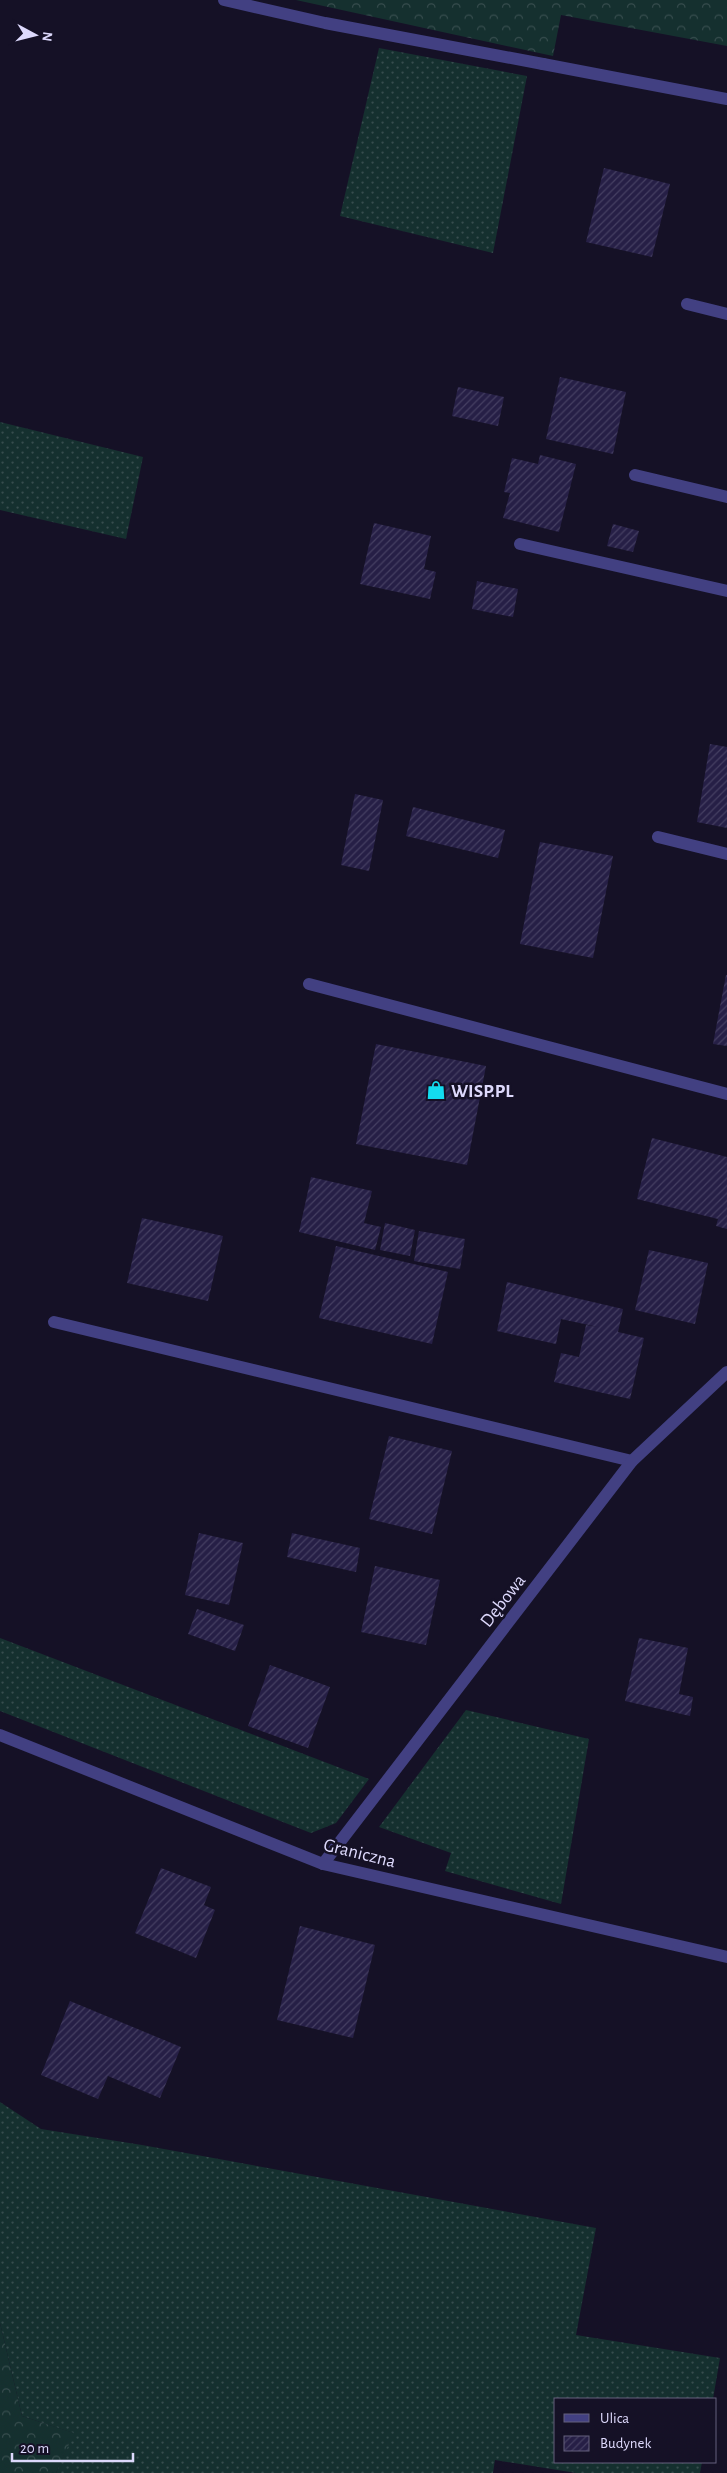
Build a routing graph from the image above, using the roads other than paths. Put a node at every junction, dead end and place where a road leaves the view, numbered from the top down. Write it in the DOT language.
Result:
graph roads {
  1 [pos="224,0"];
  2 [pos="727,99"];
  3 [pos="687,304"];
  4 [pos="727,314"];
  5 [pos="635,474"];
  6 [pos="727,497"];
  7 [pos="520,544"];
  8 [pos="727,591"];
  9 [pos="658,837"];
  10 [pos="727,854"];
  11 [pos="309,984"];
  12 [pos="727,1094"];
  13 [pos="54,1322"];
  14 [pos="727,1372"];
  15 [pos="632,1461"];
  16 [pos="0,1735"];
  17 [pos="323,1864"];
  18 [pos="727,1957"];
  1 -- 2 [label="street"];
  3 -- 4 [label="street"];
  5 -- 6 [label="street"];
  7 -- 8 [label="street"];
  9 -- 10 [label="street"];
  11 -- 12 [label="street"];
  13 -- 15 [label="street"];
  14 -- 15 [label="street, Dębowa"];
  15 -- 17 [label="street, Dębowa"];
  16 -- 17 [label="street, Graniczna"];
  17 -- 18 [label="street, Graniczna"];
}
